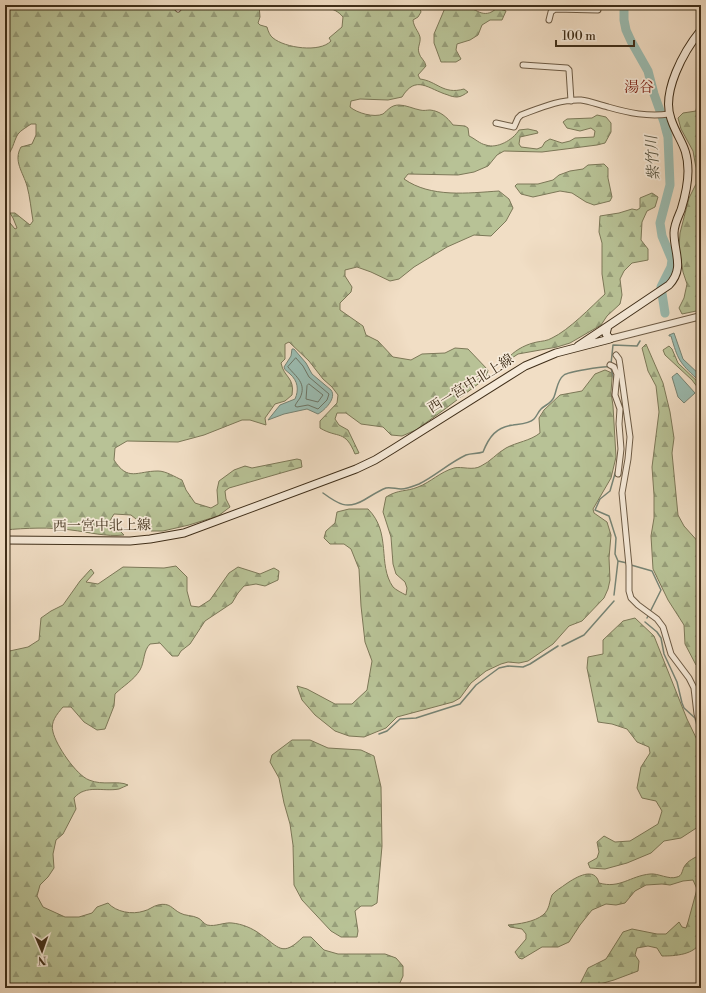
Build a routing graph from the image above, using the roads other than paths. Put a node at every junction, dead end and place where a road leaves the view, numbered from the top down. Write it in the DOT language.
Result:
graph roads {
  1 [pos="573,7"];
  2 [pos="598,10"];
  3 [pos="549,20"];
  4 [pos="701,30"];
  5 [pos="523,65"];
  6 [pos="571,101"];
  7 [pos="666,115"];
  8 [pos="496,123"];
  9 [pos="701,316"];
  10 [pos="608,326"];
  11 [pos="610,339"];
  12 [pos="574,348"];
  13 [pos="616,355"];
  14 [pos="610,365"];
  15 [pos="618,474"];
  16 [pos="5,540"];
  17 [pos="701,726"];
  1 -- 2 [label="street"];
  1 -- 3 [label="street"];
  4 -- 7 [label="main road"];
  5 -- 6 [label="street"];
  6 -- 7 [label="street"];
  6 -- 8 [label="street"];
  7 -- 10 [label="main road"];
  9 -- 11 [label="street"];
  10 -- 11 [label="main road"];
  10 -- 12 [label="main road"];
  11 -- 12 [label="main road, 西一宮中北上線"];
  12 -- 16 [label="main road, 西一宮中北上線"];
  13 -- 17 [label="street"];
  14 -- 15 [label="street"];
}
